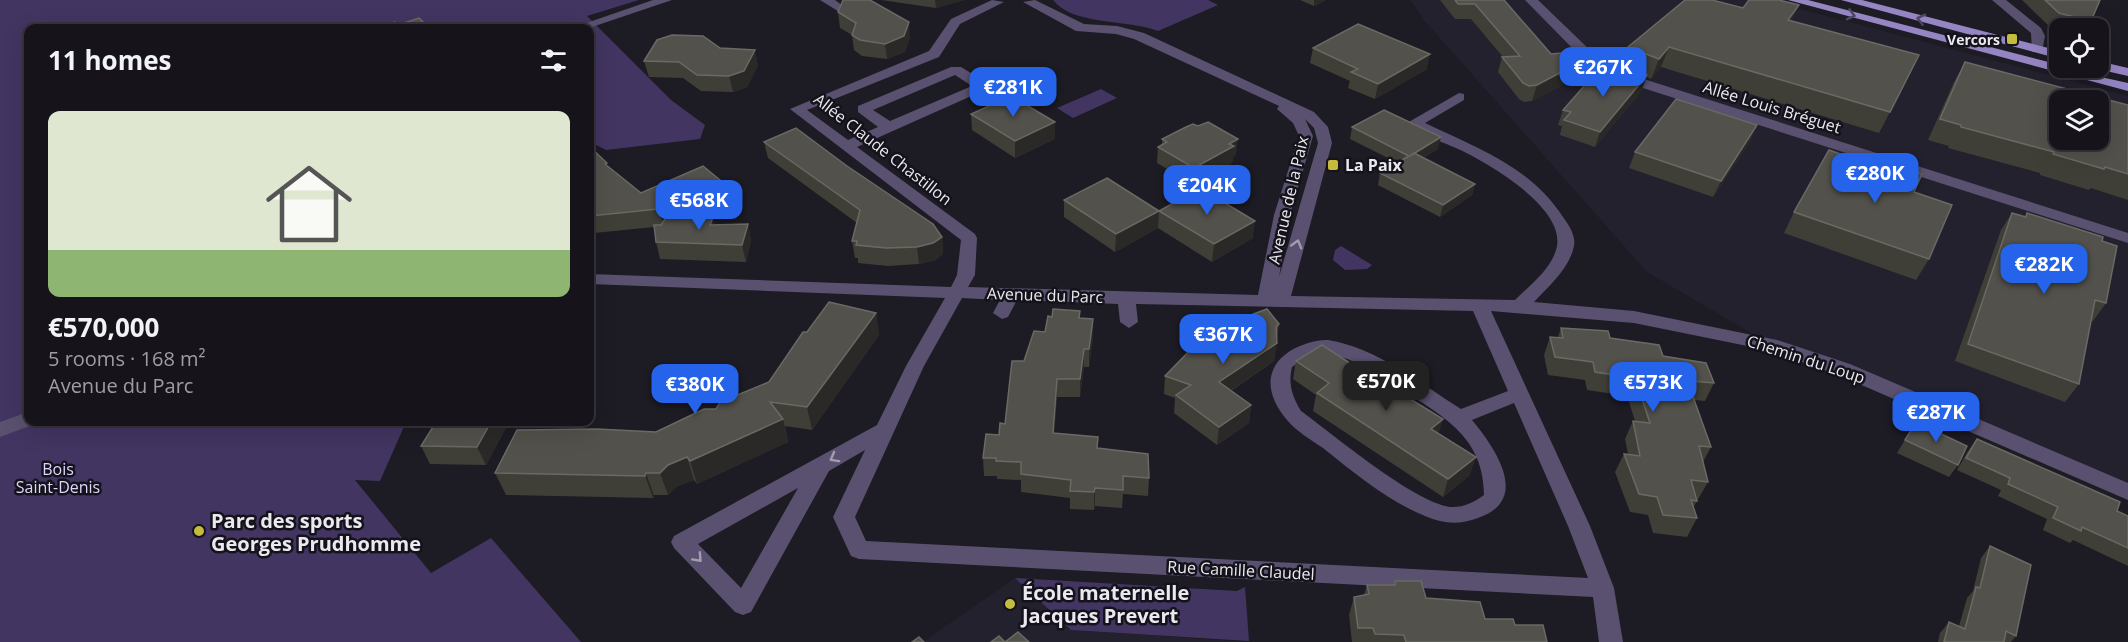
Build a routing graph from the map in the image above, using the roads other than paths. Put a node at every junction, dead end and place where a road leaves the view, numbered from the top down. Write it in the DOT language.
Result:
graph roads {
  1 [pos="666,0"];
  2 [pos="826,0"];
  3 [pos="1531,0"];
  4 [pos="1794,0"];
  5 [pos="1847,0"];
  6 [pos="1998,0"];
  7 [pos="1013,2"];
  8 [pos="841,9"];
  9 [pos="591,24"];
  10 [pos="2037,49"];
  11 [pos="2049,52"];
  12 [pos="2109,67"];
  13 [pos="2128,72"];
  14 [pos="2128,87"];
  15 [pos="1252,89"];
  16 [pos="1459,97"];
  17 [pos="887,126"];
  18 [pos="847,146"];
  19 [pos="2128,238"];
  20 [pos="594,279"];
  21 [pos="956,291"];
  22 [pos="1011,295"];
  23 [pos="1126,298"];
  24 [pos="1273,301"];
  25 [pos="1490,306"];
  26 [pos="1520,306"];
  27 [pos="1002,314"];
  28 [pos="1129,322"];
  29 [pos="1519,394"];
  30 [pos="1459,417"];
  31 [pos="24,421"];
  32 [pos="0,430"];
  33 [pos="885,430"];
  34 [pos="822,464"];
  35 [pos="2128,492"];
  36 [pos="1603,588"];
  37 [pos="1611,642"];
  1 -- 9 [label="street"];
  2 -- 8 [label="street"];
  3 -- 19 [label="street, Allée Louis Bréguet"];
  4 -- 14 [label="main road, one-way"];
  10 -- 5 [label="main road, one-way"];
  6 -- 10 [label="street"];
  7 -- 15 [label="street, Avenue de la Paix"];
  7 -- 18 [label="street, Allée Claude Chastillon"];
  10 -- 11 [label="main road"];
  12 -- 13 [label="main road"];
  15 -- 24 [label="street, Avenue de la Paix"];
  24 -- 15 [label="street, Avenue de la Paix, one-way"];
  16 -- 26 [label="street"];
  17 -- 17 [label="street"];
  17 -- 18 [label="street"];
  18 -- 21 [label="street, Allée Claude Chastillon"];
  20 -- 21 [label="street, Avenue du Parc"];
  21 -- 22 [label="street, Avenue du Parc"];
  21 -- 33 [label="street, Rue Camille Claudel"];
  22 -- 23 [label="street, Avenue du Parc"];
  22 -- 27 [label="street"];
  23 -- 24 [label="street, Avenue du Parc"];
  23 -- 28 [label="street"];
  24 -- 25 [label="street, Avenue du Parc"];
  25 -- 26 [label="street, Chemin du Loup"];
  25 -- 29 [label="street"];
  26 -- 35 [label="street, Chemin du Loup"];
  29 -- 30 [label="street"];
  29 -- 36 [label="street"];
  30 -- 30 [label="street"];
  31 -- 32 [label="street"];
  33 -- 34 [label="street, one-way"];
  33 -- 36 [label="street, Rue Camille Claudel"];
  34 -- 34 [label="street, one-way"];
  36 -- 37 [label="street"];
}
